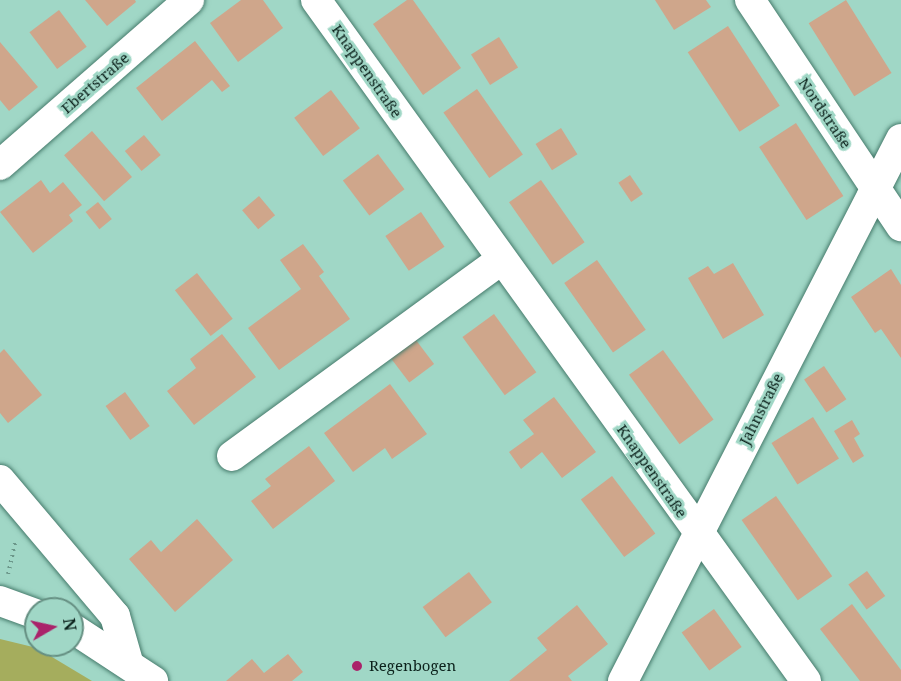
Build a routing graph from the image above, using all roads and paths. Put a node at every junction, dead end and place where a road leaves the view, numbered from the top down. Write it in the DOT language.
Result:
graph roads {
  1 [pos="189,0"];
  2 [pos="316,0"];
  3 [pos="750,0"];
  4 [pos="901,139"];
  5 [pos="0,165"];
  6 [pos="876,188"];
  7 [pos="901,226"];
  8 [pos="501,260"];
  9 [pos="232,456"];
  10 [pos="0,480"];
  11 [pos="23,507"];
  12 [pos="696,534"];
  13 [pos="1,601"];
  14 [pos="24,610"];
  15 [pos="84,635"];
  16 [pos="128,662"];
  17 [pos="153,681"];
  18 [pos="623,681"];
  19 [pos="806,681"];
  1 -- 5 [label="street, Ebertstraße"];
  2 -- 8 [label="street, Knappenstraße"];
  3 -- 6 [label="street, Nordstraße"];
  4 -- 6 [label="street, Jahnstraße"];
  6 -- 7 [label="street, Nordstraße"];
  6 -- 12 [label="street, Jahnstraße"];
  8 -- 9 [label="street"];
  8 -- 12 [label="street, Knappenstraße"];
  10 -- 11 [label="street"];
  11 -- 13 [label="path"];
  11 -- 16 [label="street"];
  12 -- 18 [label="street, Jahnstraße"];
  12 -- 19 [label="street, Knappenstraße"];
  13 -- 14 [label="street"];
  15 -- 16 [label="street"];
  16 -- 17 [label="street"];
}
